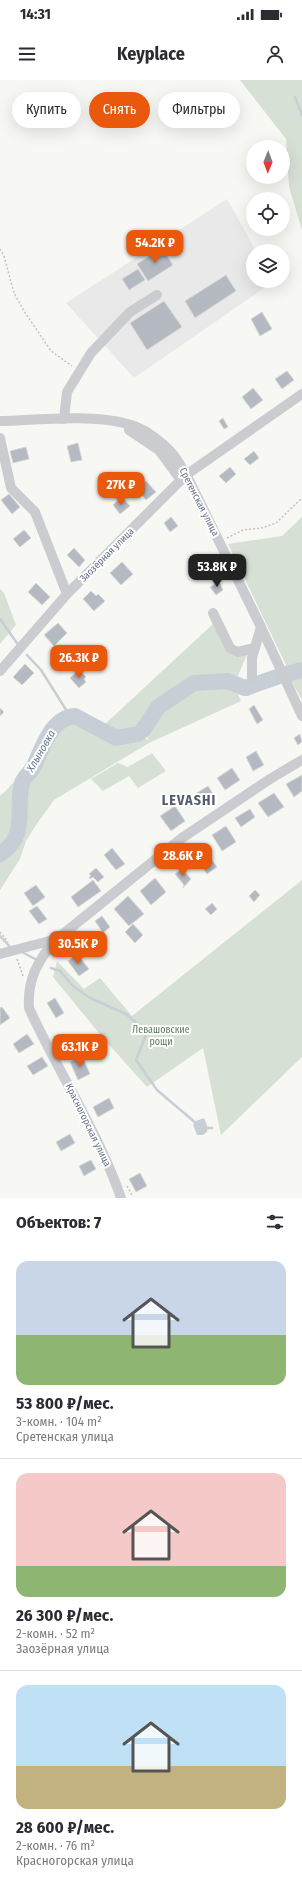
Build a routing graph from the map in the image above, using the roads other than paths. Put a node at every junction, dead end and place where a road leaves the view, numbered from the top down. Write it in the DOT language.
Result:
graph roads {
  1 [pos="157,295"];
  2 [pos="302,394"];
  3 [pos="64,419"];
  4 [pos="0,421"];
  5 [pos="0,426"];
  6 [pos="0,438"];
  7 [pos="182,476"];
  8 [pos="67,594"];
  9 [pos="213,613"];
  10 [pos="261,626"];
  11 [pos="255,648"];
  12 [pos="0,671"];
  13 [pos="252,678"];
  14 [pos="302,716"];
  15 [pos="302,760"];
  16 [pos="57,939"];
  17 [pos="0,954"];
  18 [pos="121,1198"];
  1 -- 3 [label="street"];
  2 -- 7 [label="street, Заозёрная улица"];
  3 -- 4 [label="street, Сретенская улица"];
  3 -- 7 [label="street, Сретенская улица"];
  5 -- 7 [label="street"];
  6 -- 8 [label="street"];
  7 -- 8 [label="street, Заозёрная улица"];
  7 -- 10 [label="street, Сретенская улица"];
  8 -- 12 [label="street, Заозёрная улица"];
  9 -- 11 [label="street"];
  10 -- 11 [label="street"];
  10 -- 14 [label="street, Сретенская улица"];
  11 -- 13 [label="street"];
  15 -- 16 [label="street, Красногорская улица"];
  16 -- 17 [label="street"];
  16 -- 18 [label="street, Красногорская улица"];
}
